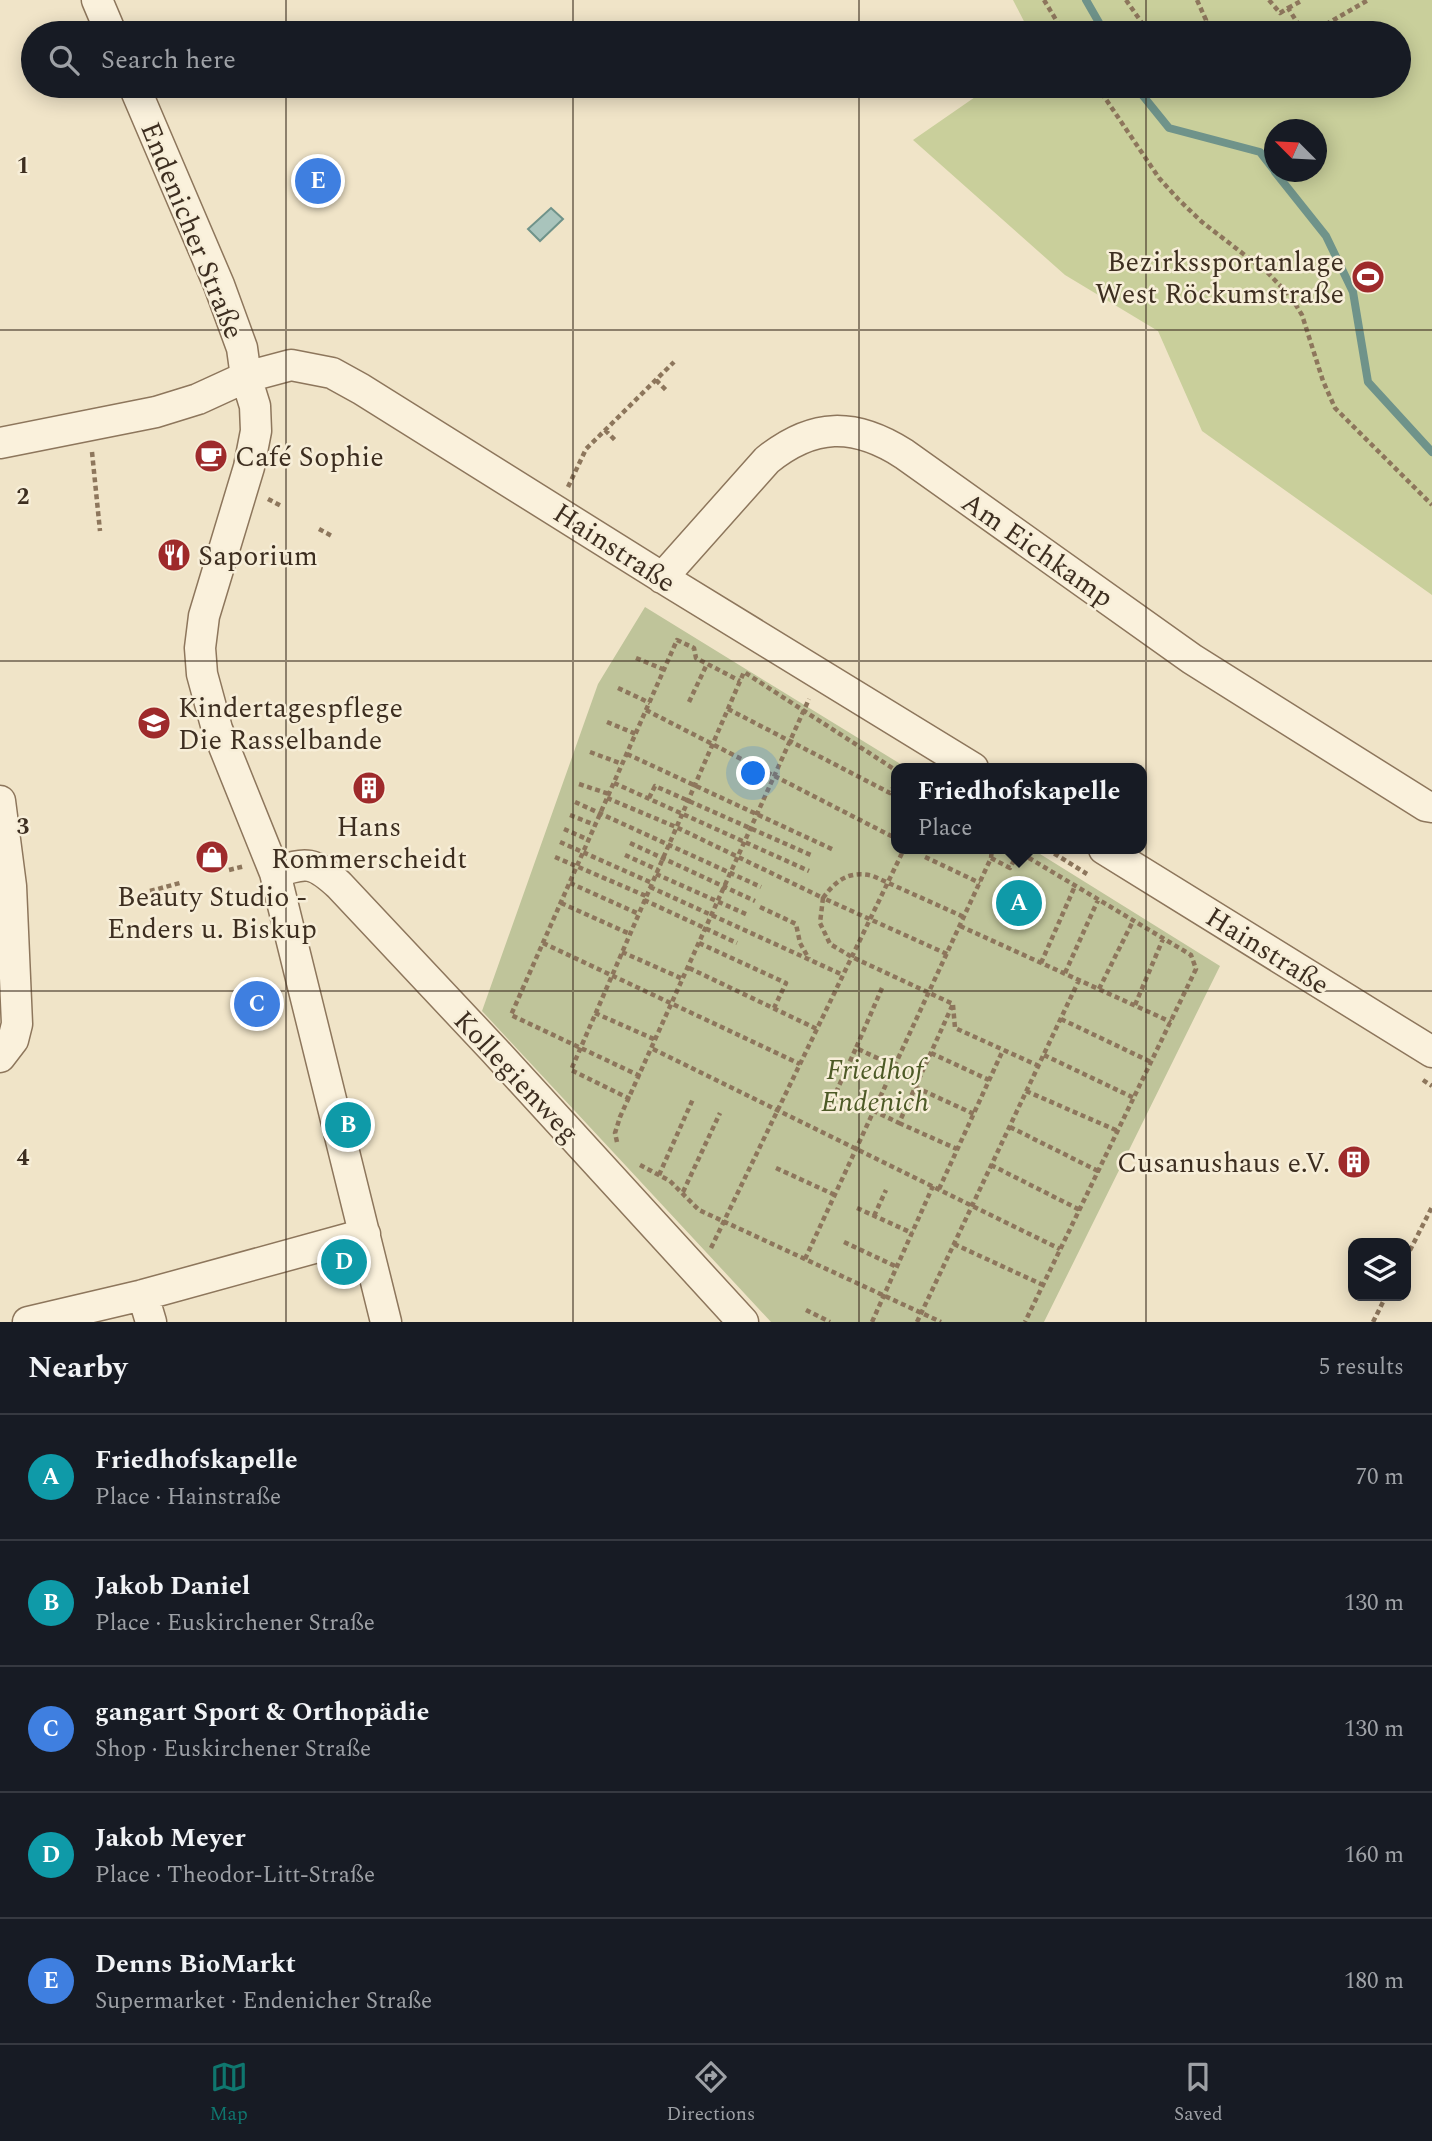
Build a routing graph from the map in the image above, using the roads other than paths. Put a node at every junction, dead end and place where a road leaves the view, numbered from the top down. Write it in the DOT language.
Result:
graph roads {
  1 [pos="97,0"];
  2 [pos="106,21"];
  3 [pos="139,98"];
  4 [pos="246,377"];
  5 [pos="0,443"];
  6 [pos="662,578"];
  7 [pos="965,763"];
  8 [pos="0,801"];
  9 [pos="1432,807"];
  10 [pos="1112,854"];
  11 [pos="275,873"];
  12 [pos="1432,1052"];
  13 [pos="0,1057"];
  14 [pos="365,1234"];
  15 [pos="147,1308"];
  16 [pos="28,1322"];
  17 [pos="386,1322"];
  18 [pos="743,1322"];
  1 -- 2 [label="street"];
  3 -- 4 [label="street, Endenicher Straße"];
  4 -- 5 [label="street, Hainstraße"];
  4 -- 6 [label="street, Hainstraße"];
  4 -- 11 [label="street, Endenicher Straße"];
  6 -- 7 [label="street, Hainstraße"];
  6 -- 9 [label="street, Am Eichkamp"];
  8 -- 13 [label="street"];
  10 -- 12 [label="street, Hainstraße"];
  11 -- 14 [label="street, Endenicher Straße"];
  11 -- 18 [label="street, Kollegienweg"];
  14 -- 15 [label="street"];
  14 -- 17 [label="street, Endenicher Straße"];
  15 -- 16 [label="street"];
}
